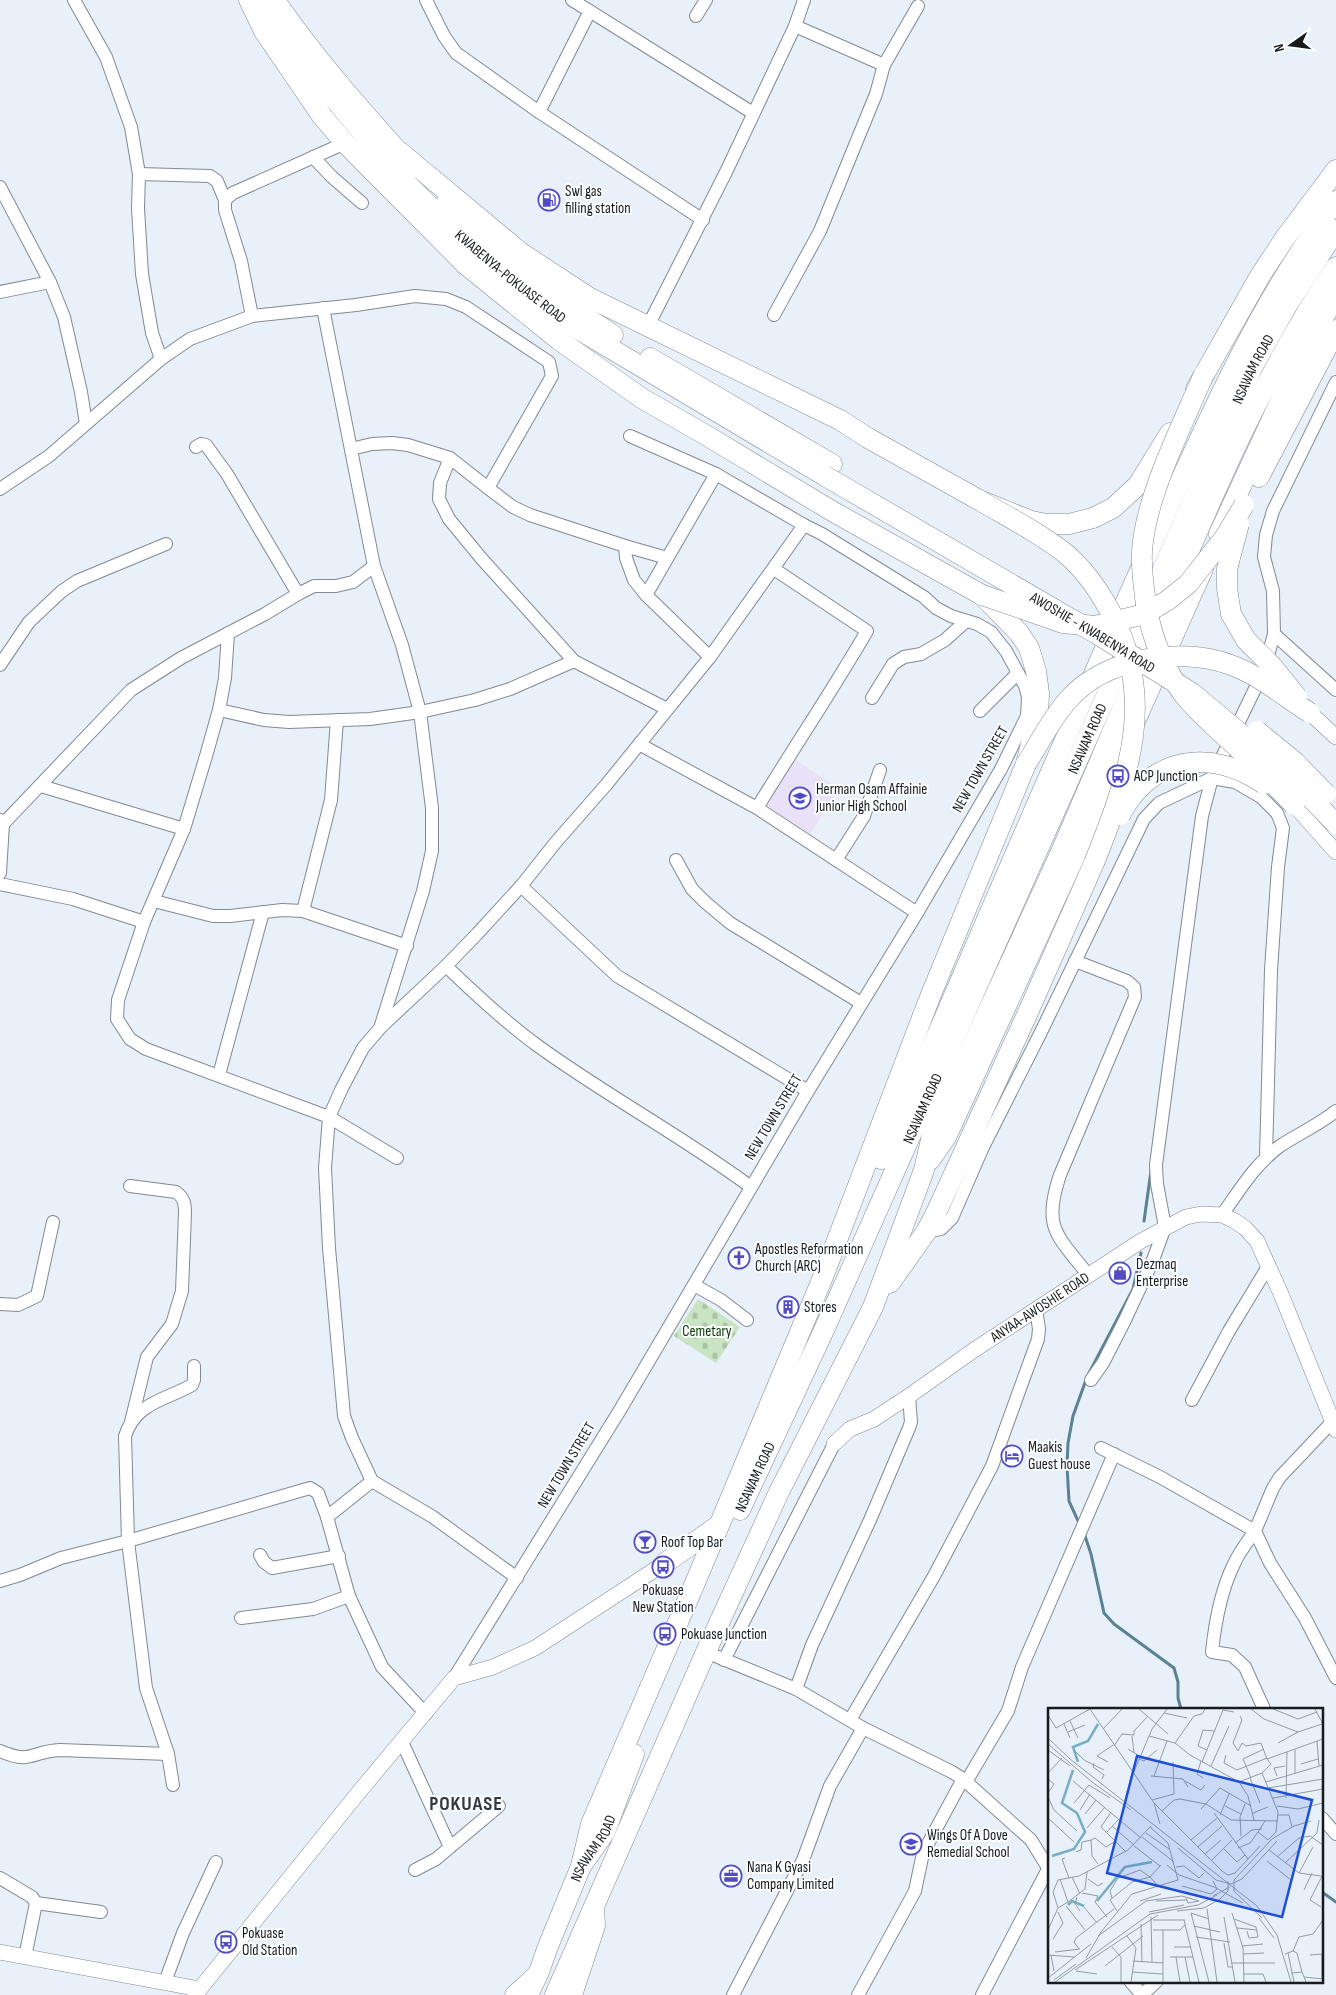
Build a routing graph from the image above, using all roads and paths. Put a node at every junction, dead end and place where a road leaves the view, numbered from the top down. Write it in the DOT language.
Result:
graph roads {
  1 [pos="74,0"];
  2 [pos="249,0"];
  3 [pos="261,0"];
  4 [pos="276,0"];
  5 [pos="426,0"];
  6 [pos="572,0"];
  7 [pos="706,0"];
  8 [pos="804,0"];
  9 [pos="918,6"];
  10 [pos="590,11"];
  11 [pos="696,16"];
  12 [pos="795,26"];
  13 [pos="884,65"];
  14 [pos="539,112"];
  15 [pos="754,113"];
  16 [pos="345,143"];
  17 [pos="400,152"];
  18 [pos="313,157"];
  19 [pos="1336,170"];
  20 [pos="139,174"];
  21 [pos="0,187"];
  22 [pos="225,200"];
  23 [pos="1336,201"];
  24 [pos="362,203"];
  25 [pos="703,220"];
  26 [pos="1336,230"];
  27 [pos="1336,267"];
  28 [pos="50,282"];
  29 [pos="0,292"];
  30 [pos="1336,294"];
  31 [pos="323,308"];
  32 [pos="774,314"];
  33 [pos="252,316"];
  34 [pos="648,326"];
  35 [pos="1336,330"];
  36 [pos="161,359"];
  37 [pos="1204,374"];
  38 [pos="1336,382"];
  39 [pos="86,424"];
  40 [pos="630,436"];
  41 [pos="196,447"];
  42 [pos="351,449"];
  43 [pos="450,458"];
  44 [pos="828,470"];
  45 [pos="716,474"];
  46 [pos="488,488"];
  47 [pos="0,489"];
  48 [pos="979,500"];
  49 [pos="1244,505"];
  50 [pos="804,525"];
  51 [pos="166,544"];
  52 [pos="625,546"];
  53 [pos="667,558"];
  54 [pos="374,566"];
  55 [pos="774,568"];
  56 [pos="298,594"];
  57 [pos="646,595"];
  58 [pos="982,595"];
  59 [pos="965,622"];
  60 [pos="228,634"];
  61 [pos="1274,634"];
  62 [pos="710,657"];
  63 [pos="574,661"];
  64 [pos="0,665"];
  65 [pos="1018,674"];
  66 [pos="1336,690"];
  67 [pos="872,698"];
  68 [pos="667,709"];
  69 [pos="219,710"];
  70 [pos="980,711"];
  71 [pos="420,712"];
  72 [pos="1310,713"];
  73 [pos="337,720"];
  74 [pos="1336,737"];
  75 [pos="639,744"];
  76 [pos="1026,764"];
  77 [pos="880,770"];
  78 [pos="1212,778"];
  79 [pos="41,786"];
  80 [pos="1336,804"];
  81 [pos="1294,805"];
  82 [pos="757,808"];
  83 [pos="1,822"];
  84 [pos="1336,824"];
  85 [pos="184,829"];
  86 [pos="1336,852"];
  87 [pos="676,860"];
  88 [pos="836,860"];
  89 [pos="1094,863"];
  90 [pos="0,872"];
  91 [pos="0,884"];
  92 [pos="521,886"];
  93 [pos="154,901"];
  94 [pos="303,910"];
  95 [pos="263,912"];
  96 [pos="916,912"];
  97 [pos="144,922"];
  98 [pos="407,946"];
  99 [pos="1075,961"];
  100 [pos="446,966"];
  101 [pos="862,1003"];
  102 [pos="380,1027"];
  103 [pos="218,1075"];
  104 [pos="808,1091"];
  105 [pos="1336,1112"];
  106 [pos="329,1117"];
  107 [pos="1266,1157"];
  108 [pos="397,1158"];
  109 [pos="924,1170"];
  110 [pos="130,1186"];
  111 [pos="751,1187"];
  112 [pos="1222,1215"];
  113 [pos="53,1222"];
  114 [pos="1165,1227"];
  115 [pos="926,1232"];
  116 [pos="1269,1265"];
  117 [pos="1089,1276"];
  118 [pos="823,1277"];
  119 [pos="694,1285"];
  120 [pos="0,1304"];
  121 [pos="873,1307"];
  122 [pos="1036,1309"];
  123 [pos="747,1320"];
  124 [pos="194,1366"];
  125 [pos="1091,1380"];
  126 [pos="909,1396"];
  127 [pos="1192,1400"];
  128 [pos="131,1422"];
  129 [pos="1334,1426"];
  130 [pos="834,1444"];
  131 [pos="1101,1448"];
  132 [pos="1114,1454"];
  133 [pos="372,1481"];
  134 [pos="328,1517"];
  135 [pos="718,1526"];
  136 [pos="1255,1530"];
  137 [pos="128,1541"];
  138 [pos="260,1555"];
  139 [pos="338,1556"];
  140 [pos="665,1563"];
  141 [pos="517,1578"];
  142 [pos="0,1581"];
  143 [pos="695,1583"];
  144 [pos="349,1596"];
  145 [pos="241,1618"];
  146 [pos="715,1656"];
  147 [pos="454,1678"];
  148 [pos="1336,1678"];
  149 [pos="796,1689"];
  150 [pos="1264,1708"];
  151 [pos="426,1714"];
  152 [pos="850,1720"];
  153 [pos="863,1728"];
  154 [pos="402,1742"];
  155 [pos="0,1751"];
  156 [pos="168,1754"];
  157 [pos="965,1781"];
  158 [pos="173,1785"];
  159 [pos="499,1806"];
  160 [pos="1324,1820"];
  161 [pos="1336,1834"];
  162 [pos="450,1847"];
  163 [pos="216,1862"];
  164 [pos="581,1866"];
  165 [pos="1048,1868"];
  166 [pos="415,1870"];
  167 [pos="1048,1872"];
  168 [pos="0,1878"];
  169 [pos="36,1903"];
  170 [pos="595,1906"];
  171 [pos="101,1912"];
  172 [pos="0,1952"];
  173 [pos="25,1957"];
  174 [pos="539,1972"];
  175 [pos="164,1982"];
  176 [pos="1131,1982"];
  177 [pos="1156,1982"];
  178 [pos="198,1992"];
  179 [pos="514,1995"];
  180 [pos="528,1995"];
  181 [pos="555,1995"];
  182 [pos="573,1995"];
  183 [pos="733,1995"];
  184 [pos="858,1995"];
  185 [pos="982,1995"];
  186 [pos="1142,1995"];
  1 -- 20 [label="street"];
  2 -- 16 [label="main road"];
  3 -- 44 [label="main road, KWABENYA-POKUASE ROAD"];
  4 -- 17 [label="main road, KWABENYA-POKUASE ROAD"];
  5 -- 14 [label="street"];
  6 -- 10 [label="street"];
  7 -- 11 [label="street"];
  8 -- 12 [label="street"];
  9 -- 13 [label="street"];
  10 -- 14 [label="street"];
  10 -- 15 [label="street"];
  12 -- 13 [label="street"];
  12 -- 15 [label="street"];
  13 -- 32 [label="street"];
  14 -- 25 [label="street"];
  15 -- 25 [label="street"];
  16 -- 18 [label="street"];
  16 -- 58 [label="main road"];
  17 -- 34 [label="main road"];
  17 -- 44 [label="main road, KWABENYA-POKUASE ROAD"];
  18 -- 22 [label="street"];
  18 -- 24 [label="street"];
  19 -- 37 [label="main road"];
  20 -- 22 [label="street"];
  20 -- 36 [label="street"];
  21 -- 28 [label="street"];
  22 -- 33 [label="street"];
  23 -- 118 [label="main road"];
  25 -- 34 [label="street"];
  26 -- 164 [label="main road, NSAWAM ROAD"];
  27 -- 109 [label="main road, NSAWAM ROAD"];
  28 -- 29 [label="street"];
  28 -- 39 [label="street"];
  30 -- 109 [label="main road"];
  31 -- 33 [label="street"];
  31 -- 42 [label="street"];
  31 -- 46 [label="street"];
  33 -- 36 [label="street"];
  34 -- 48 [label="main road"];
  35 -- 49 [label="main road"];
  36 -- 39 [label="street"];
  37 -- 48 [label="main road, bridge"];
  37 -- 81 [label="main road, bridge"];
  38 -- 61 [label="street"];
  39 -- 47 [label="street"];
  40 -- 45 [label="street, NEW TOWN STREET"];
  41 -- 56 [label="street"];
  42 -- 43 [label="street"];
  42 -- 54 [label="street"];
  43 -- 46 [label="street"];
  43 -- 63 [label="street"];
  44 -- 80 [label="main road, AWOSHIE - KWABENYA ROAD, bridge"];
  44 -- 84 [label="main road, AWOSHIE - KWABENYA ROAD, bridge"];
  45 -- 50 [label="street, NEW TOWN STREET"];
  45 -- 53 [label="street"];
  46 -- 52 [label="street"];
  48 -- 89 [label="main road, bridge"];
  49 -- 58 [label="main road, bridge"];
  49 -- 72 [label="main road, bridge"];
  50 -- 55 [label="street"];
  50 -- 59 [label="street, NEW TOWN STREET"];
  51 -- 64 [label="street"];
  52 -- 53 [label="street"];
  52 -- 57 [label="street"];
  53 -- 57 [label="street"];
  54 -- 56 [label="street"];
  54 -- 71 [label="street"];
  55 -- 62 [label="street"];
  55 -- 82 [label="street"];
  56 -- 60 [label="street"];
  57 -- 62 [label="street"];
  58 -- 76 [label="main road, bridge"];
  59 -- 65 [label="street, NEW TOWN STREET"];
  59 -- 67 [label="street"];
  60 -- 69 [label="street"];
  60 -- 79 [label="street"];
  61 -- 66 [label="street"];
  61 -- 78 [label="street"];
  62 -- 68 [label="street"];
  63 -- 68 [label="street"];
  63 -- 71 [label="street"];
  65 -- 70 [label="street"];
  65 -- 96 [label="street, NEW TOWN STREET"];
  68 -- 75 [label="street"];
  69 -- 73 [label="street"];
  69 -- 85 [label="street"];
  71 -- 73 [label="street"];
  71 -- 98 [label="street"];
  72 -- 74 [label="street"];
  72 -- 76 [label="main road, bridge"];
  73 -- 94 [label="street"];
  75 -- 82 [label="street"];
  75 -- 92 [label="street"];
  76 -- 118 [label="main road"];
  77 -- 88 [label="street"];
  78 -- 99 [label="street"];
  78 -- 107 [label="street"];
  78 -- 114 [label="street"];
  79 -- 83 [label="street"];
  79 -- 85 [label="street"];
  81 -- 86 [label="street"];
  81 -- 89 [label="main road, bridge"];
  82 -- 88 [label="street"];
  83 -- 90 [label="street"];
  85 -- 93 [label="street"];
  87 -- 101 [label="street"];
  88 -- 96 [label="street"];
  89 -- 115 [label="main road"];
  91 -- 97 [label="street"];
  92 -- 100 [label="street"];
  92 -- 104 [label="street"];
  93 -- 95 [label="street"];
  93 -- 97 [label="street"];
  94 -- 95 [label="street"];
  94 -- 98 [label="street"];
  95 -- 103 [label="street"];
  96 -- 101 [label="street, NEW TOWN STREET"];
  97 -- 103 [label="street"];
  98 -- 102 [label="street"];
  99 -- 115 [label="street"];
  99 -- 117 [label="street"];
  100 -- 102 [label="street"];
  100 -- 111 [label="street"];
  101 -- 104 [label="street, NEW TOWN STREET"];
  102 -- 106 [label="street"];
  103 -- 106 [label="street"];
  104 -- 111 [label="street, NEW TOWN STREET"];
  105 -- 107 [label="street"];
  106 -- 108 [label="street"];
  106 -- 133 [label="street"];
  107 -- 112 [label="street"];
  109 -- 121 [label="main road, NSAWAM ROAD"];
  110 -- 128 [label="street"];
  111 -- 119 [label="street, NEW TOWN STREET"];
  112 -- 114 [label="street, ANYAA-AWOSHIE ROAD"];
  112 -- 116 [label="street, ANYAA-AWOSHIE ROAD"];
  113 -- 120 [label="street"];
  114 -- 117 [label="street, ANYAA-AWOSHIE ROAD"];
  114 -- 125 [label="street"];
  115 -- 121 [label="main road"];
  116 -- 127 [label="street"];
  116 -- 129 [label="street, ANYAA-AWOSHIE ROAD"];
  117 -- 122 [label="street, ANYAA-AWOSHIE ROAD"];
  118 -- 135 [label="main road"];
  119 -- 123 [label="street"];
  119 -- 141 [label="street, NEW TOWN STREET"];
  121 -- 146 [label="main road, NSAWAM ROAD"];
  122 -- 126 [label="street, ANYAA-AWOSHIE ROAD"];
  122 -- 152 [label="street"];
  124 -- 128 [label="street"];
  126 -- 130 [label="street, ANYAA-AWOSHIE ROAD"];
  126 -- 149 [label="street"];
  128 -- 137 [label="street"];
  129 -- 136 [label="street"];
  130 -- 146 [label="street"];
  131 -- 132 [label="street"];
  132 -- 136 [label="street"];
  132 -- 157 [label="street"];
  133 -- 134 [label="street"];
  133 -- 141 [label="street"];
  134 -- 137 [label="street"];
  134 -- 139 [label="street"];
  135 -- 140 [label="main road"];
  135 -- 143 [label="main road"];
  136 -- 148 [label="street"];
  136 -- 150 [label="street"];
  137 -- 142 [label="street"];
  137 -- 156 [label="street"];
  138 -- 139 [label="street"];
  139 -- 144 [label="street"];
  140 -- 143 [label="main road"];
  140 -- 147 [label="street"];
  141 -- 147 [label="street, NEW TOWN STREET"];
  143 -- 164 [label="main road"];
  144 -- 145 [label="street"];
  144 -- 151 [label="street"];
  146 -- 149 [label="street"];
  146 -- 170 [label="main road, NSAWAM ROAD"];
  147 -- 151 [label="street"];
  149 -- 152 [label="street"];
  151 -- 154 [label="street"];
  152 -- 153 [label="street"];
  153 -- 157 [label="street"];
  153 -- 183 [label="street"];
  154 -- 162 [label="street"];
  154 -- 178 [label="street"];
  155 -- 156 [label="street"];
  156 -- 158 [label="street"];
  157 -- 165 [label="street"];
  157 -- 184 [label="street"];
  159 -- 162 [label="street"];
  160 -- 161 [label="street"];
  162 -- 166 [label="street"];
  163 -- 175 [label="street"];
  164 -- 174 [label="main road, NSAWAM ROAD"];
  167 -- 185 [label="street"];
  168 -- 169 [label="street"];
  169 -- 171 [label="street"];
  169 -- 173 [label="street"];
  170 -- 181 [label="main road, NSAWAM ROAD"];
  170 -- 182 [label="main road"];
  172 -- 173 [label="street"];
  173 -- 175 [label="street"];
  174 -- 179 [label="main road"];
  174 -- 180 [label="main road, NSAWAM ROAD"];
  175 -- 178 [label="street"];
  176 -- 186 [label="street"];
  177 -- 186 [label="street"];
}
